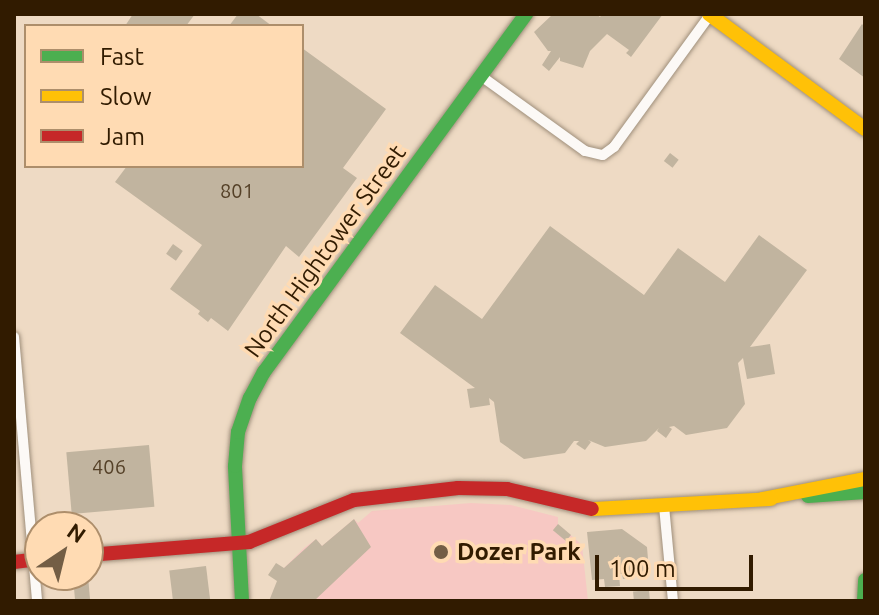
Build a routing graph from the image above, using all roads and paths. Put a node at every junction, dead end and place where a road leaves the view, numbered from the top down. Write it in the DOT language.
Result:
graph roads {
  1 [pos="526,14"];
  2 [pos="710,14"];
  3 [pos="481,76"];
  4 [pos="865,129"];
  5 [pos="14,341"];
  6 [pos="865,479"];
  7 [pos="865,492"];
  8 [pos="762,499"];
  9 [pos="664,506"];
  10 [pos="31,511"];
  11 [pos="238,543"];
  12 [pos="104,554"];
  13 [pos="865,580"];
  14 [pos="242,601"];
  15 [pos="673,601"];
  16 [pos="864,601"];
  1 -- 3 [label="main road, North Hightower Street"];
  2 -- 3 [label="street"];
  2 -- 4 [label="main road"];
  3 -- 11 [label="main road, North Hightower Street"];
  5 -- 10 [label="street"];
  6 -- 8 [label="main road"];
  7 -- 8 [label="main road"];
  8 -- 9 [label="main road"];
  9 -- 11 [label="main road"];
  9 -- 15 [label="street"];
  11 -- 12 [label="main road"];
  11 -- 14 [label="main road, North Hightower Street"];
  13 -- 16 [label="main road"];
}
